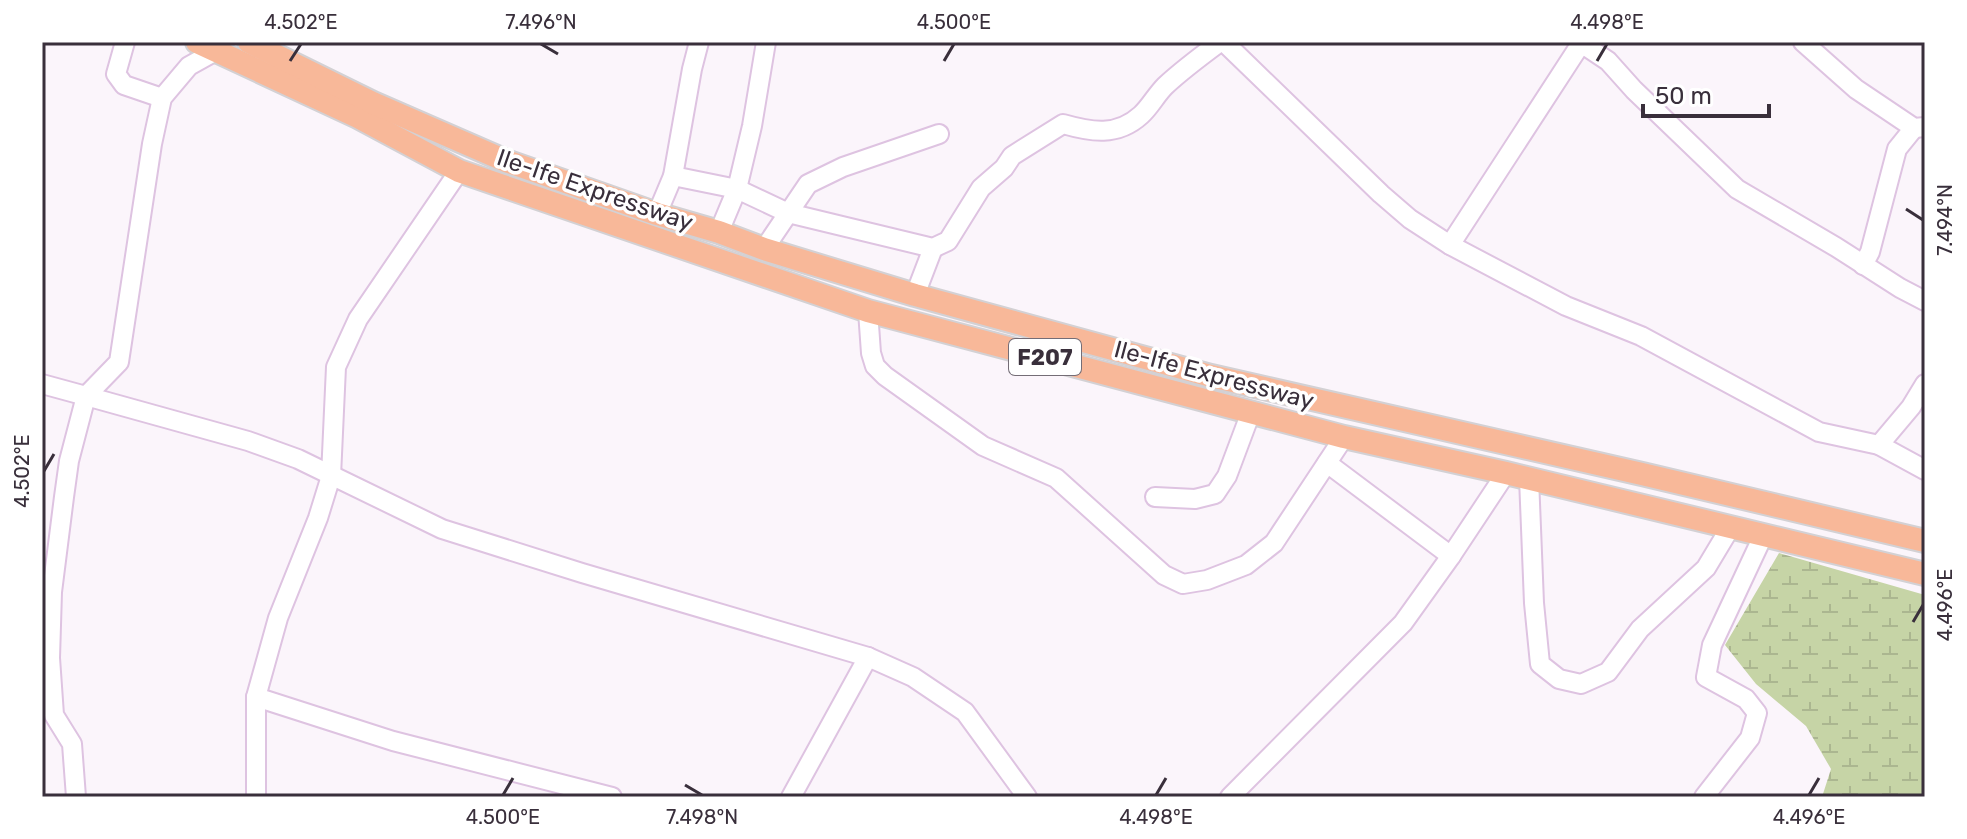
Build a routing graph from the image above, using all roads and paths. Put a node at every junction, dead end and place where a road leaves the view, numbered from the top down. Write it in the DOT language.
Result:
graph roads {
  1 [pos="125,42"];
  2 [pos="249,42"];
  3 [pos="699,42"];
  4 [pos="766,42"];
  5 [pos="1222,42"];
  6 [pos="1803,42"];
  7 [pos="1581,43"];
  8 [pos="207,46"];
  9 [pos="162,98"];
  10 [pos="1920,128"];
  11 [pos="939,134"];
  12 [pos="459,171"];
  13 [pos="673,176"];
  14 [pos="737,189"];
  15 [pos="788,213"];
  16 [pos="657,214"];
  17 [pos="719,232"];
  18 [pos="1450,245"];
  19 [pos="933,248"];
  20 [pos="764,249"];
  21 [pos="1863,265"];
  22 [pos="915,295"];
  23 [pos="1925,301"];
  24 [pos="868,311"];
  25 [pos="42,384"];
  26 [pos="1925,384"];
  27 [pos="86,396"];
  28 [pos="1251,412"];
  29 [pos="1344,437"];
  30 [pos="1879,445"];
  31 [pos="1327,463"];
  32 [pos="1925,470"];
  33 [pos="1506,473"];
  34 [pos="1642,474"];
  35 [pos="331,476"];
  36 [pos="1529,478"];
  37 [pos="1155,497"];
  38 [pos="1629,503"];
  39 [pos="1730,528"];
  40 [pos="1763,536"];
  41 [pos="1925,541"];
  42 [pos="1451,556"];
  43 [pos="1925,574"];
  44 [pos="47,592"];
  45 [pos="868,657"];
  46 [pos="256,697"];
  47 [pos="76,797"];
  48 [pos="256,797"];
  49 [pos="612,797"];
  50 [pos="791,797"];
  51 [pos="1027,797"];
  52 [pos="1230,797"];
  53 [pos="1704,797"];
  1 -- 9 [label="street"];
  2 -- 16 [label="main road, Ile-Ife Expressway / F207"];
  3 -- 13 [label="street"];
  4 -- 14 [label="street"];
  5 -- 18 [label="street"];
  5 -- 19 [label="street"];
  6 -- 10 [label="street"];
  7 -- 18 [label="street"];
  7 -- 21 [label="street"];
  8 -- 9 [label="street"];
  8 -- 12 [label="main road, Ile-Ife Expressway / F207"];
  9 -- 27 [label="street"];
  10 -- 21 [label="street"];
  11 -- 15 [label="street"];
  12 -- 24 [label="main road, Ile-Ife Expressway / F207"];
  12 -- 35 [label="street"];
  13 -- 14 [label="street"];
  13 -- 16 [label="street"];
  14 -- 15 [label="street"];
  14 -- 17 [label="street"];
  15 -- 19 [label="street"];
  15 -- 20 [label="street"];
  16 -- 17 [label="main road, Ile-Ife Expressway / F207"];
  17 -- 20 [label="main road, Ile-Ife Expressway / F207"];
  18 -- 30 [label="street"];
  19 -- 22 [label="street"];
  20 -- 22 [label="main road, Ile-Ife Expressway / F207"];
  21 -- 23 [label="street"];
  22 -- 34 [label="main road, Ile-Ife Expressway / F207"];
  24 -- 28 [label="main road, Ile-Ife Expressway / F207"];
  24 -- 31 [label="street"];
  25 -- 27 [label="street"];
  26 -- 30 [label="street"];
  27 -- 35 [label="street"];
  27 -- 44 [label="street"];
  28 -- 29 [label="main road, Ile-Ife Expressway / F207"];
  28 -- 37 [label="street"];
  29 -- 31 [label="street"];
  29 -- 33 [label="main road, Ile-Ife Expressway / F207"];
  30 -- 32 [label="street"];
  31 -- 42 [label="street"];
  33 -- 36 [label="main road, Ile-Ife Expressway / F207"];
  33 -- 42 [label="street"];
  34 -- 38 [label="main road"];
  34 -- 41 [label="main road, Ile-Ife Expressway / F207"];
  35 -- 45 [label="street"];
  35 -- 46 [label="street"];
  36 -- 38 [label="main road, Ile-Ife Expressway / F207"];
  36 -- 39 [label="street"];
  38 -- 39 [label="main road, Ile-Ife Expressway / F207"];
  39 -- 40 [label="main road, Ile-Ife Expressway / F207"];
  40 -- 43 [label="main road, Ile-Ife Expressway / F207"];
  40 -- 53 [label="street"];
  42 -- 52 [label="street"];
  44 -- 47 [label="street"];
  45 -- 50 [label="street"];
  45 -- 51 [label="street"];
  46 -- 48 [label="street"];
  46 -- 49 [label="street"];
}
